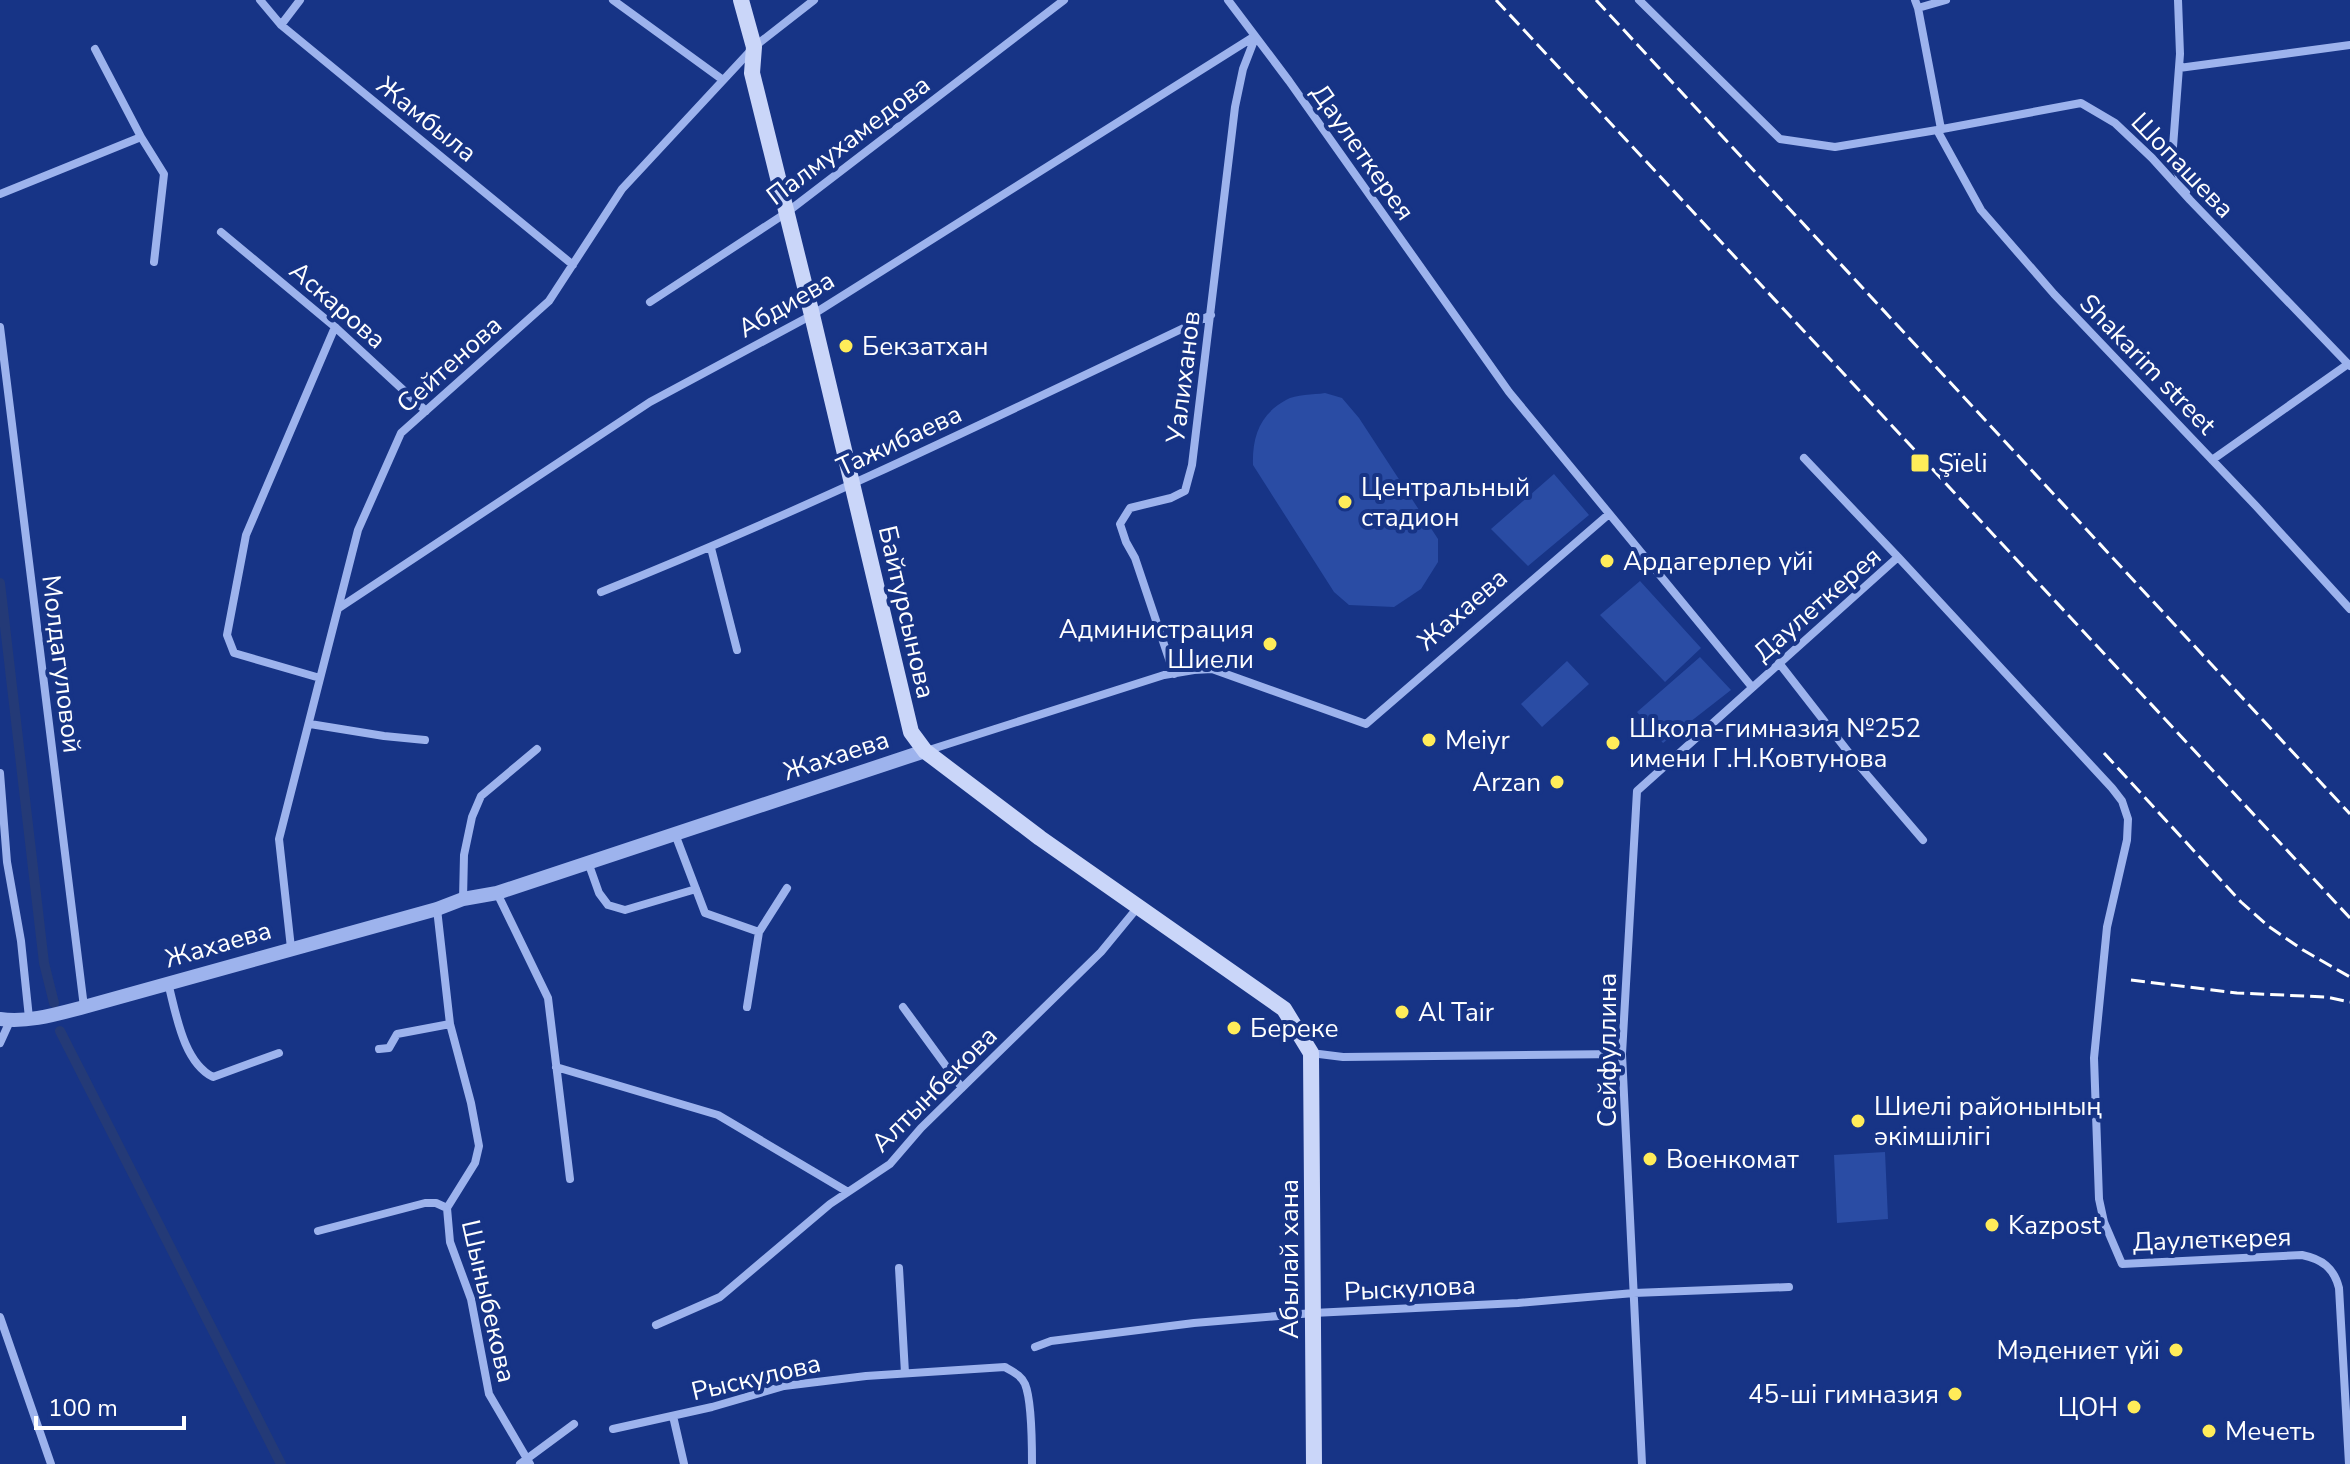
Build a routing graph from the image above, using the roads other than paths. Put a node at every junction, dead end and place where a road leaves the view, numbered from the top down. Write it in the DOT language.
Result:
graph roads {
  1 [pos="260,0"];
  2 [pos="300,0"];
  3 [pos="613,0"];
  4 [pos="741,0"];
  5 [pos="814,0"];
  6 [pos="1064,0"];
  7 [pos="1228,0"];
  8 [pos="1639,0"];
  9 [pos="1946,0"];
  10 [pos="2178,0"];
  11 [pos="1916,4"];
  12 [pos="281,25"];
  13 [pos="1255,36"];
  14 [pos="2350,45"];
  15 [pos="754,47"];
  16 [pos="95,49"];
  17 [pos="2179,68"];
  18 [pos="723,80"];
  19 [pos="1939,130"];
  20 [pos="141,137"];
  21 [pos="0,194"];
  22 [pos="2190,200"];
  23 [pos="786,213"];
  24 [pos="221,232"];
  25 [pos="154,262"];
  26 [pos="573,265"];
  27 [pos="650,302"];
  28 [pos="812,315"];
  29 [pos="1211,315"];
  30 [pos="0,327"];
  31 [pos="335,327"];
  32 [pos="2349,365"];
  33 [pos="426,411"];
  34 [pos="1804,458"];
  35 [pos="2212,460"];
  36 [pos="853,484"];
  37 [pos="1609,514"];
  38 [pos="711,548"];
  39 [pos="1898,557"];
  40 [pos="601,592"];
  41 [pos="338,609"];
  42 [pos="2350,609"];
  43 [pos="737,650"];
  44 [pos="1779,663"];
  45 [pos="1174,674"];
  46 [pos="320,678"];
  47 [pos="1752,687"];
  48 [pos="310,724"];
  49 [pos="425,740"];
  50 [pos="537,749"];
  51 [pos="925,751"];
  52 [pos="0,773"];
  53 [pos="1,787"];
  54 [pos="675,834"];
  55 [pos="1923,840"];
  56 [pos="588,862"];
  57 [pos="787,888"];
  58 [pos="696,889"];
  59 [pos="497,893"];
  60 [pos="463,899"];
  61 [pos="1138,906"];
  62 [pos="437,909"];
  63 [pos="759,932"];
  64 [pos="291,948"];
  65 [pos="168,983"];
  66 [pos="747,1007"];
  67 [pos="903,1007"];
  68 [pos="81,1008"];
  69 [pos="35,1018"];
  70 [pos="5,1020"];
  71 [pos="450,1024"];
  72 [pos="0,1043"];
  73 [pos="379,1049"];
  74 [pos="279,1053"];
  75 [pos="1311,1053"];
  76 [pos="1622,1054"];
  77 [pos="556,1067"];
  78 [pos="962,1088"];
  79 [pos="570,1179"];
  80 [pos="848,1192"];
  81 [pos="447,1208"];
  82 [pos="318,1231"];
  83 [pos="899,1268"];
  84 [pos="1789,1287"];
  85 [pos="1634,1293"];
  86 [pos="1313,1313"];
  87 [pos="0,1317"];
  88 [pos="656,1325"];
  89 [pos="1035,1347"];
  90 [pos="905,1373"];
  91 [pos="673,1416"];
  92 [pos="574,1424"];
  93 [pos="613,1429"];
  94 [pos="525,1462"];
  95 [pos="51,1464"];
  96 [pos="684,1464"];
  97 [pos="1032,1464"];
  98 [pos="1314,1464"];
  99 [pos="1642,1464"];
  100 [pos="2349,1464"];
  1 -- 12 [label="street, Жамбыла"];
  2 -- 12 [label="street"];
  3 -- 18 [label="street"];
  4 -- 15 [label="main road, Байтурсынова"];
  5 -- 15 [label="street, Сейтенова"];
  6 -- 23 [label="street, Палмухамедова"];
  7 -- 13 [label="street, Даулеткерея"];
  8 -- 19 [label="street, Шопашева"];
  9 -- 11 [label="street"];
  10 -- 17 [label="street"];
  11 -- 19 [label="street, Shakarim street"];
  12 -- 26 [label="street, Жамбыла"];
  13 -- 28 [label="street, Абдиева"];
  13 -- 29 [label="street, Уалиханов"];
  13 -- 37 [label="street, Даулеткерея"];
  14 -- 17 [label="street"];
  15 -- 18 [label="street, Сейтенова"];
  15 -- 23 [label="main road, Байтурсынова"];
  16 -- 20 [label="street"];
  17 -- 22 [label="street"];
  18 -- 26 [label="street, Сейтенова"];
  19 -- 22 [label="street, Шопашева"];
  19 -- 35 [label="street, Shakarim street"];
  20 -- 21 [label="street"];
  20 -- 25 [label="street"];
  22 -- 32 [label="street, Шопашева"];
  23 -- 27 [label="street, Палмухамедова"];
  23 -- 28 [label="main road, Байтурсынова"];
  24 -- 31 [label="street, Аскарова"];
  26 -- 33 [label="street, Сейтенова"];
  28 -- 36 [label="main road, Байтурсынова"];
  28 -- 41 [label="street, Абдиева"];
  29 -- 36 [label="street, Тажибаева"];
  29 -- 45 [label="street, Уалиханов"];
  30 -- 68 [label="street, Молдагуловой"];
  31 -- 33 [label="street, Аскарова"];
  31 -- 46 [label="street"];
  32 -- 35 [label="street"];
  33 -- 41 [label="street, Сейтенова"];
  34 -- 39 [label="street"];
  35 -- 42 [label="street, Shakarim street"];
  36 -- 38 [label="street, Тажибаева"];
  36 -- 51 [label="main road, Байтурсынова"];
  37 -- 45 [label="street, Жахаева"];
  37 -- 47 [label="street, Даулеткерея"];
  38 -- 40 [label="street, Тажибаева"];
  38 -- 43 [label="street"];
  39 -- 44 [label="street, Даулеткерея"];
  39 -- 100 [label="street, Даулеткерея"];
  41 -- 46 [label="street, Сейтенова"];
  44 -- 47 [label="street, Даулеткерея"];
  44 -- 55 [label="street"];
  45 -- 51 [label="street, Жахаева"];
  46 -- 48 [label="street, Сейтенова"];
  47 -- 76 [label="street, Сейфуллина"];
  48 -- 49 [label="street"];
  48 -- 64 [label="street, Сейтенова"];
  50 -- 60 [label="street"];
  51 -- 54 [label="street, Жахаева"];
  51 -- 61 [label="main road, Байтурсынова"];
  52 -- 53 [label="street"];
  53 -- 69 [label="street"];
  54 -- 56 [label="street, Жахаева"];
  54 -- 58 [label="street"];
  56 -- 58 [label="street"];
  56 -- 59 [label="street, Жахаева"];
  57 -- 63 [label="street"];
  58 -- 63 [label="street"];
  59 -- 60 [label="street, Жахаева"];
  59 -- 77 [label="street"];
  60 -- 62 [label="street, Жахаева"];
  61 -- 75 [label="main road, Байтурсынова"];
  61 -- 78 [label="street, Алтынбекова"];
  62 -- 64 [label="street, Жахаева"];
  62 -- 71 [label="street, Шыныбекова"];
  63 -- 66 [label="street"];
  64 -- 65 [label="street, Жахаева"];
  65 -- 68 [label="street, Жахаева"];
  65 -- 74 [label="street"];
  67 -- 78 [label="street"];
  68 -- 69 [label="street, Жахаева"];
  69 -- 70 [label="street, Жахаева"];
  70 -- 72 [label="street"];
  71 -- 73 [label="street"];
  71 -- 81 [label="street, Шыныбекова"];
  75 -- 76 [label="street"];
  75 -- 86 [label="main road, Абылай хана"];
  76 -- 85 [label="street, Сейфуллина"];
  77 -- 79 [label="street"];
  77 -- 80 [label="street"];
  78 -- 80 [label="street, Алтынбекова"];
  80 -- 88 [label="street, Алтынбекова"];
  81 -- 82 [label="street"];
  81 -- 94 [label="street, Шыныбекова"];
  83 -- 90 [label="street"];
  84 -- 85 [label="street, Рыскулова"];
  85 -- 86 [label="street, Рыскулова"];
  85 -- 99 [label="street, Сейфуллина"];
  86 -- 89 [label="street, Рыскулова"];
  86 -- 98 [label="main road, Абылай хана"];
  87 -- 95 [label="street"];
  90 -- 91 [label="street, Рыскулова"];
  90 -- 97 [label="street, Рыскулова"];
  91 -- 93 [label="street, Рыскулова"];
  91 -- 96 [label="street"];
  92 -- 94 [label="street"];
}
